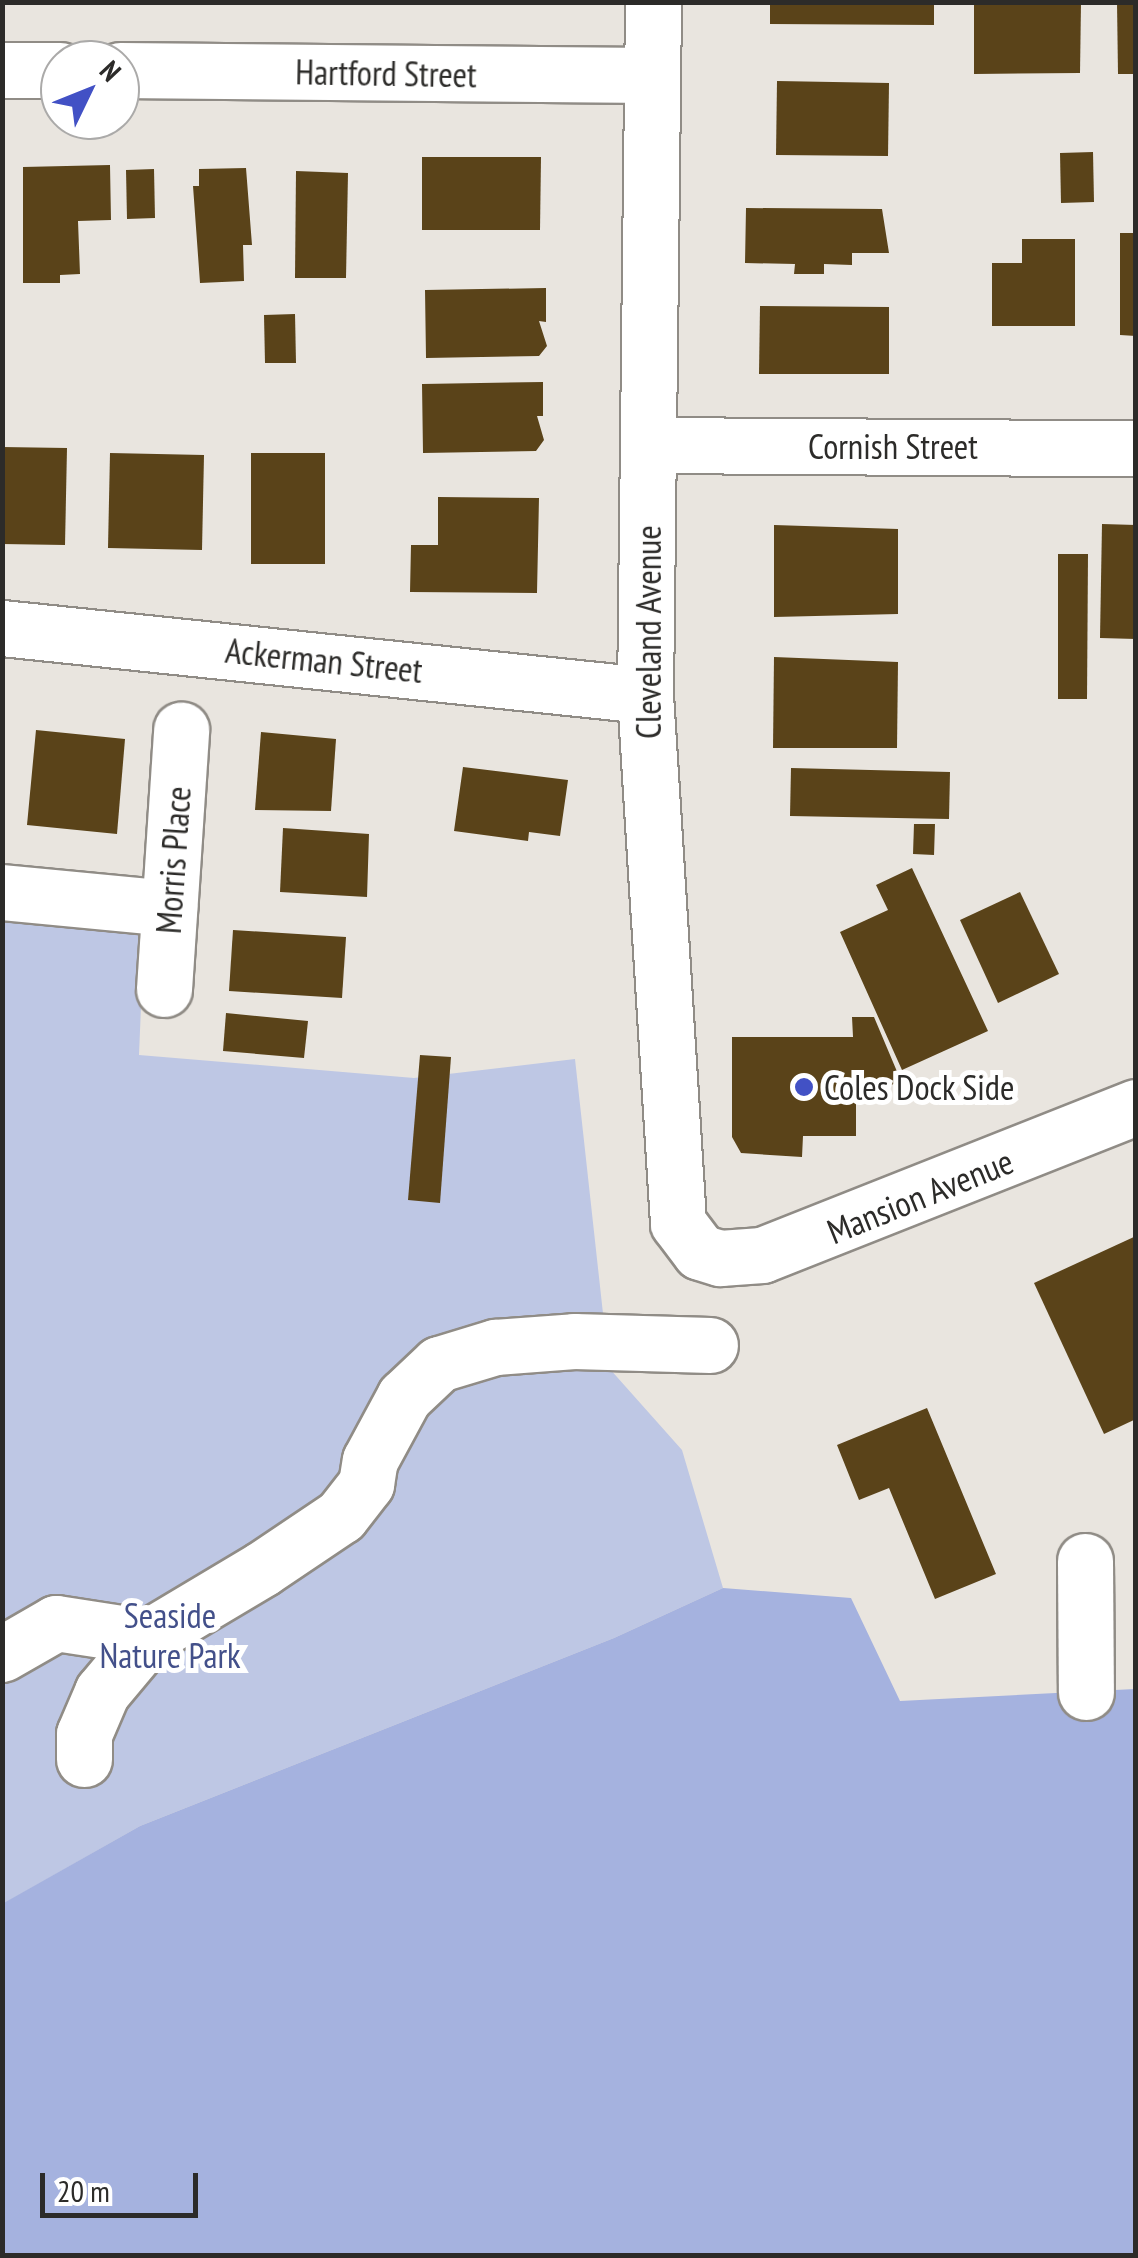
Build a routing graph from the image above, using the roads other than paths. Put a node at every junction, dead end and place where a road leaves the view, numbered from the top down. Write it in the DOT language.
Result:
graph roads {
  1 [pos="653,2"];
  2 [pos="2,70"];
  3 [pos="40,70"];
  4 [pos="140,70"];
  5 [pos="652,75"];
  6 [pos="650,445"];
  7 [pos="1136,448"];
  8 [pos="2,628"];
  9 [pos="645,694"];
  10 [pos="181,730"];
  11 [pos="2,892"];
  12 [pos="169,908"];
  13 [pos="164,989"];
  14 [pos="1136,1108"];
  15 [pos="700,1252"];
  16 [pos="710,1345"];
  17 [pos="1085,1560"];
  18 [pos="148,1638"];
  19 [pos="2,1654"];
  20 [pos="1086,1692"];
  21 [pos="84,1759"];
  1 -- 5 [label="street, Cleveland Avenue"];
  2 -- 3 [label="street"];
  4 -- 5 [label="street, Hartford Street"];
  5 -- 6 [label="street, Cleveland Avenue"];
  6 -- 7 [label="street, Cornish Street"];
  6 -- 9 [label="street, Cleveland Avenue"];
  8 -- 9 [label="street, Ackerman Street"];
  9 -- 15 [label="street, Cleveland Avenue"];
  10 -- 12 [label="street, Morris Place"];
  11 -- 12 [label="street"];
  12 -- 13 [label="street, Morris Place"];
  14 -- 15 [label="street, Mansion Avenue"];
  16 -- 18 [label="street"];
  17 -- 20 [label="street"];
  18 -- 19 [label="street"];
  18 -- 21 [label="street"];
}
